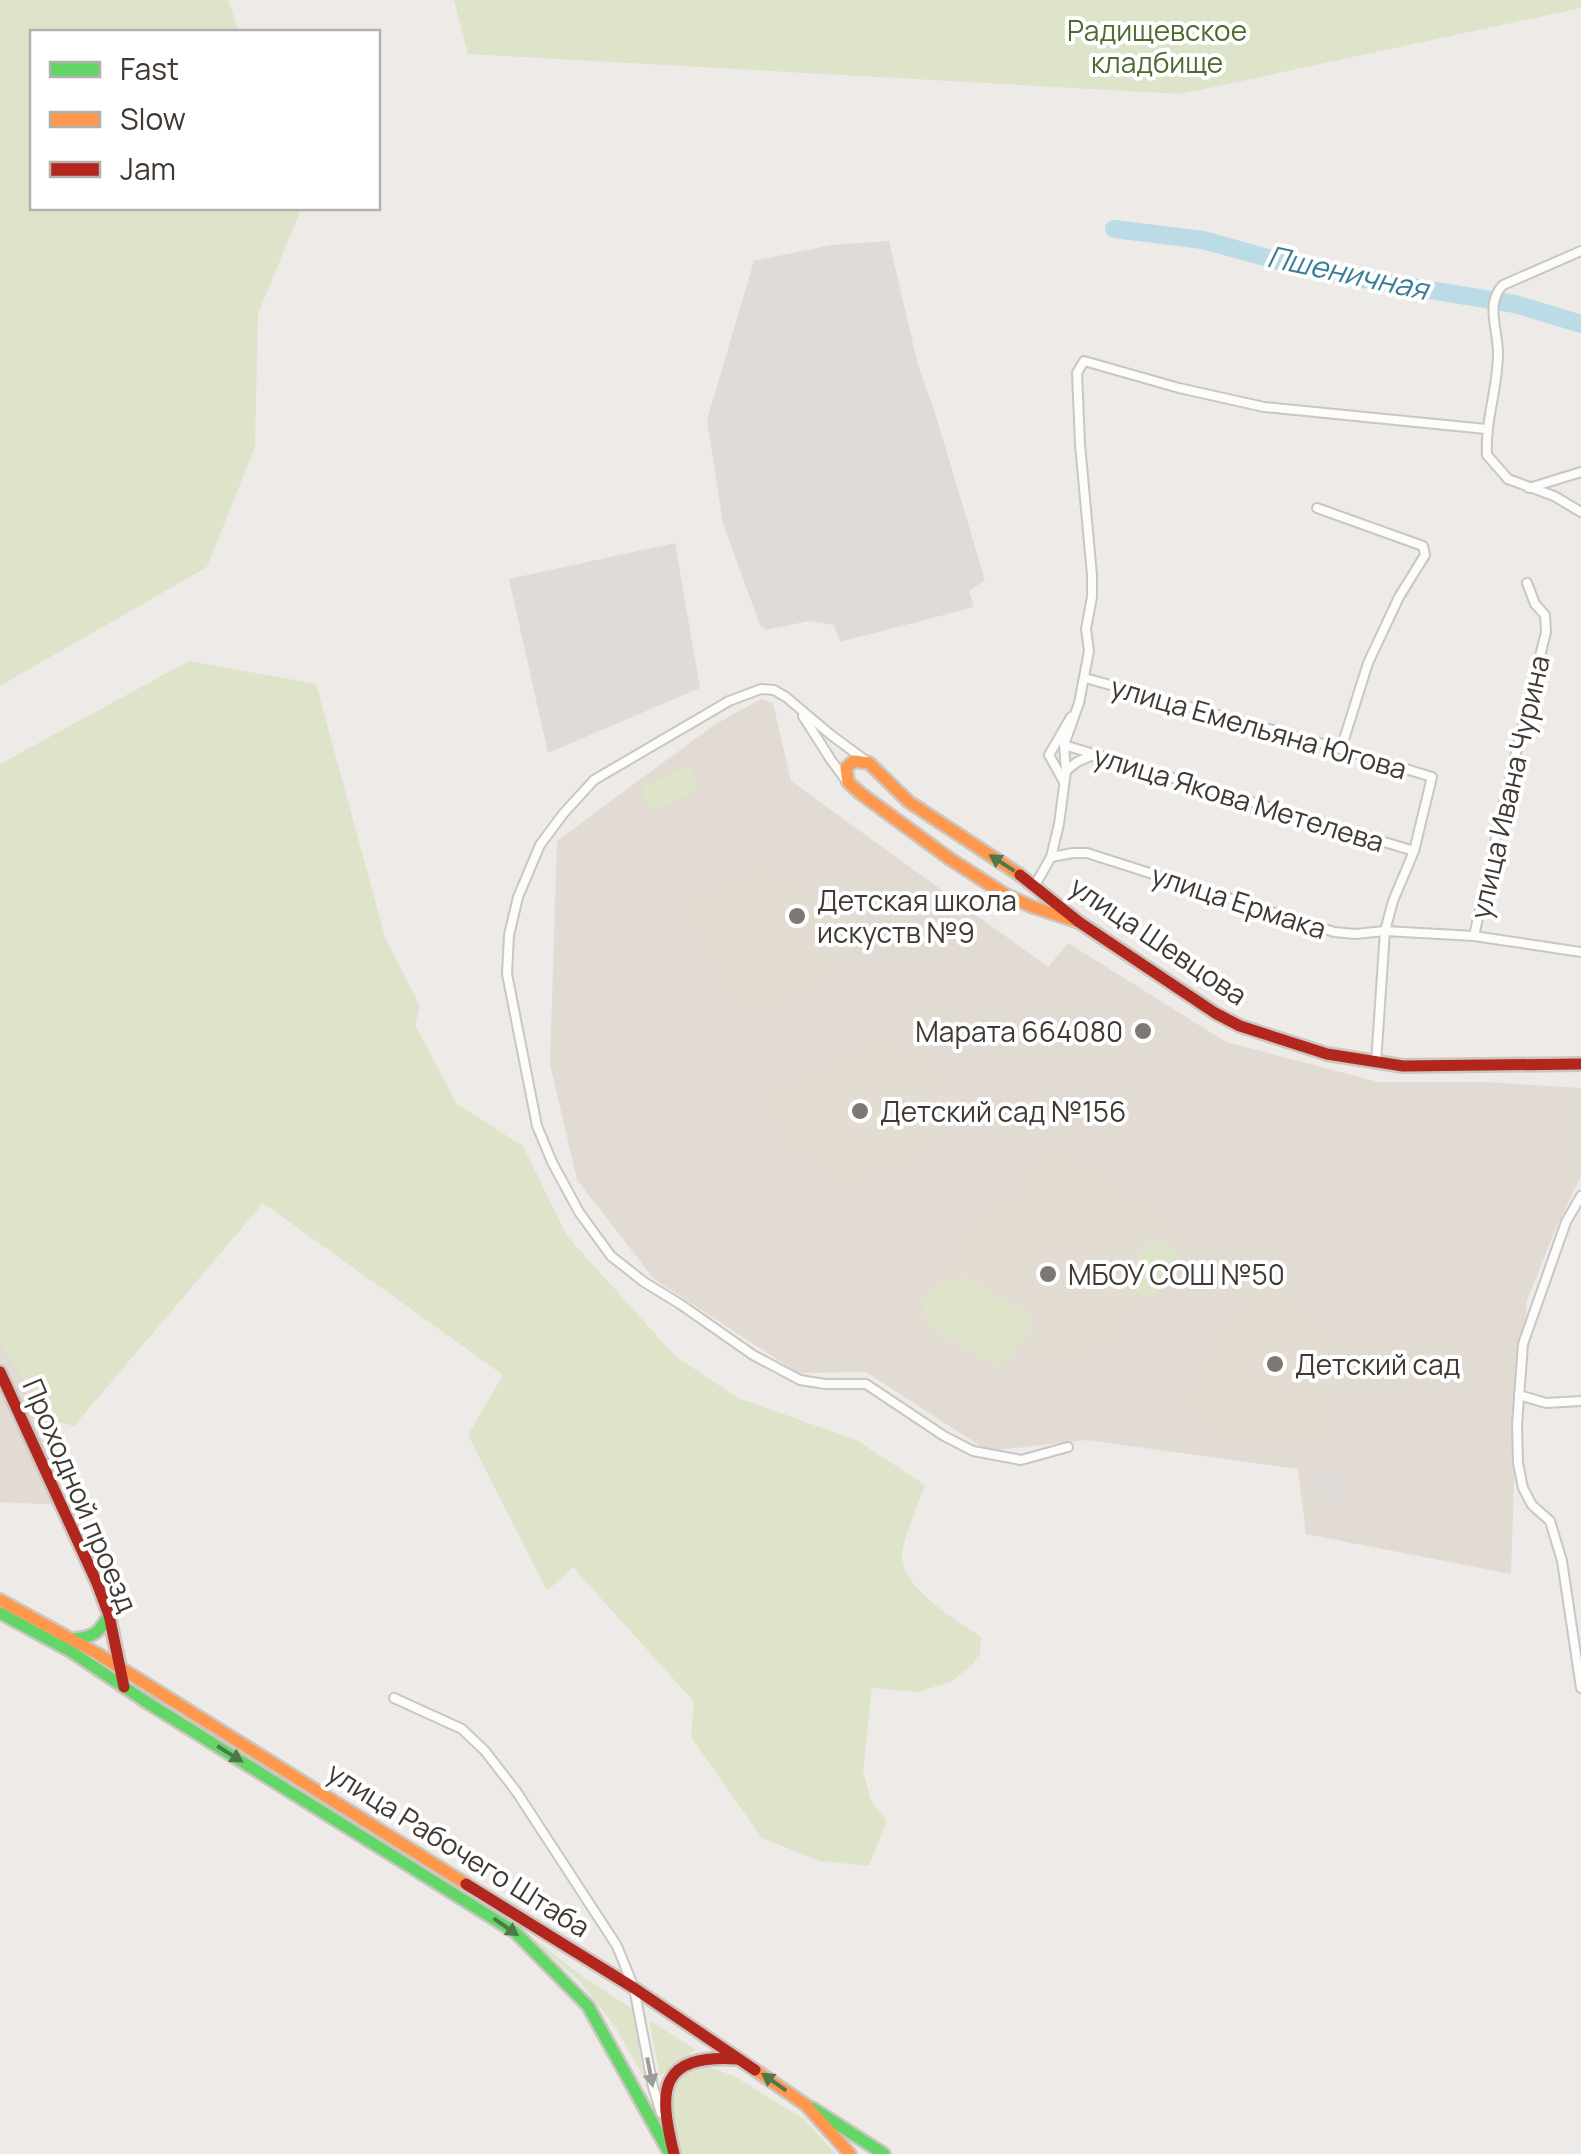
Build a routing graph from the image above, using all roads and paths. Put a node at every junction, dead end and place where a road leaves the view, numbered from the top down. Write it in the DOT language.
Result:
graph roads {
  1 [pos="1581,251"];
  2 [pos="1486,429"];
  3 [pos="1581,472"];
  4 [pos="1528,488"];
  5 [pos="1318,508"];
  6 [pos="1581,512"];
  7 [pos="1528,583"];
  8 [pos="1085,678"];
  9 [pos="1079,703"];
  10 [pos="798,708"];
  11 [pos="1064,745"];
  12 [pos="1341,749"];
  13 [pos="1095,754"];
  14 [pos="869,762"];
  15 [pos="1066,772"];
  16 [pos="848,782"];
  17 [pos="1064,782"];
  18 [pos="1414,851"];
  19 [pos="1051,858"];
  20 [pos="1035,885"];
  21 [pos="1079,922"];
  22 [pos="1385,931"];
  23 [pos="1474,936"];
  24 [pos="1581,952"];
  25 [pos="1376,1063"];
  26 [pos="1581,1064"];
  27 [pos="1581,1196"];
  28 [pos="0,1372"];
  29 [pos="1518,1395"];
  30 [pos="1581,1401"];
  31 [pos="1068,1447"];
  32 [pos="0,1600"];
  33 [pos="0,1612"];
  34 [pos="109,1614"];
  35 [pos="73,1640"];
  36 [pos="121,1668"];
  37 [pos="99,1670"];
  38 [pos="124,1687"];
  39 [pos="1581,1688"];
  40 [pos="394,1698"];
  41 [pos="634,1988"];
  42 [pos="742,2059"];
  43 [pos="806,2104"];
  44 [pos="672,2154"];
  45 [pos="850,2154"];
  46 [pos="884,2154"];
  1 -- 2 [label="street"];
  2 -- 4 [label="street"];
  2 -- 8 [label="street"];
  3 -- 4 [label="street"];
  4 -- 6 [label="street"];
  5 -- 12 [label="street"];
  7 -- 23 [label="street, улица Ивана Чурина"];
  8 -- 9 [label="street"];
  8 -- 12 [label="street, улица Емельяна Югова"];
  9 -- 11 [label="street"];
  9 -- 17 [label="street"];
  10 -- 14 [label="street, улица Шевцова"];
  10 -- 16 [label="street"];
  10 -- 31 [label="street, улица Шевцова"];
  11 -- 13 [label="street, улица Якова Метелева"];
  11 -- 15 [label="street"];
  12 -- 18 [label="street, улица Емельяна Югова"];
  13 -- 15 [label="street"];
  13 -- 18 [label="street, улица Якова Метелева"];
  14 -- 16 [label="main road"];
  20 -- 14 [label="main road, улица Шевцова, one-way"];
  15 -- 17 [label="street"];
  16 -- 21 [label="main road"];
  17 -- 19 [label="street"];
  18 -- 22 [label="street"];
  19 -- 20 [label="street"];
  19 -- 22 [label="street, улица Ермака"];
  20 -- 21 [label="main road, улица Шевцова"];
  21 -- 25 [label="main road, улица Шевцова"];
  22 -- 23 [label="street, улица Ермака"];
  22 -- 25 [label="street"];
  23 -- 24 [label="street, улица Ермака"];
  25 -- 26 [label="main road, улица Шевцова"];
  27 -- 29 [label="street"];
  28 -- 34 [label="main road, Проходной проезд"];
  29 -- 30 [label="street"];
  29 -- 39 [label="street"];
  32 -- 35 [label="main road, улица Рабочего Штаба"];
  33 -- 37 [label="main road, улица Рабочего Штаба"];
  34 -- 35 [label="main road"];
  34 -- 36 [label="main road, Проходной проезд"];
  35 -- 36 [label="main road, улица Рабочего Штаба"];
  36 -- 37 [label="main road"];
  36 -- 38 [label="main road, Проходной проезд"];
  36 -- 41 [label="main road, улица Рабочего Штаба"];
  37 -- 38 [label="main road, улица Рабочего Штаба"];
  38 -- 44 [label="main road, улица Рабочего Штаба, one-way"];
  40 -- 41 [label="street"];
  41 -- 42 [label="main road, улица Рабочего Штаба"];
  41 -- 44 [label="street, one-way"];
  43 -- 42 [label="main road, улица Рабочего Штаба, one-way"];
  42 -- 44 [label="main road"];
  43 -- 45 [label="main road"];
  43 -- 46 [label="main road, улица Рабочего Штаба"];
}
